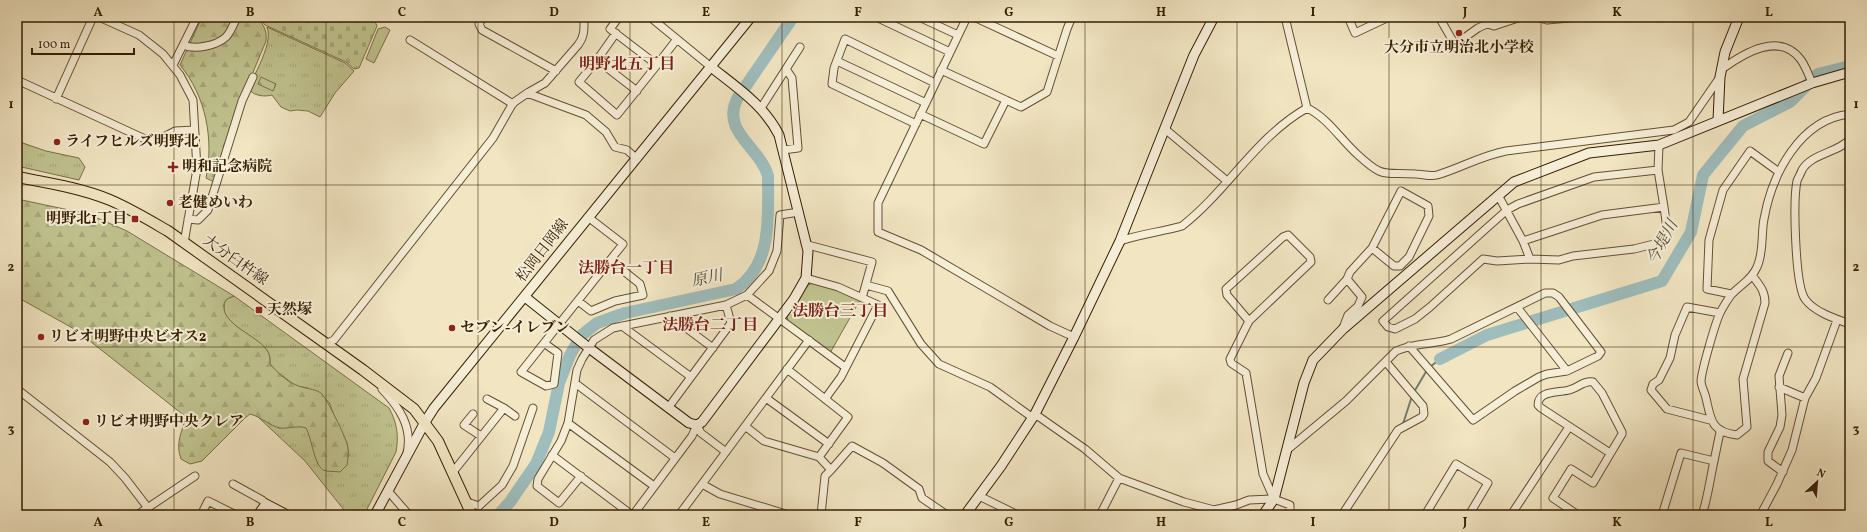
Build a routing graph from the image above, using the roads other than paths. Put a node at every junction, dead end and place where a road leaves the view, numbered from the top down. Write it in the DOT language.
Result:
graph roads {
  1 [pos="93,17"];
  2 [pos="100,17"];
  3 [pos="197,17"];
  4 [pos="237,17"];
  5 [pos="483,17"];
  6 [pos="584,17"];
  7 [pos="620,17"];
  8 [pos="650,17"];
  9 [pos="751,17"];
  10 [pos="876,17"];
  11 [pos="919,17"];
  12 [pos="967,17"];
  13 [pos="974,17"];
  14 [pos="1072,17"];
  15 [pos="1214,17"];
  16 [pos="1284,17"];
  17 [pos="1348,17"];
  18 [pos="1389,17"];
  19 [pos="1439,17"];
  20 [pos="1521,17"];
  21 [pos="1536,17"];
  22 [pos="1580,17"];
  23 [pos="1738,17"];
  24 [pos="616,33"];
  25 [pos="958,35"];
  26 [pos="677,39"];
  27 [pos="410,40"];
  28 [pos="183,45"];
  29 [pos="800,46"];
  30 [pos="950,52"];
  31 [pos="1058,56"];
  32 [pos="597,60"];
  33 [pos="836,61"];
  34 [pos="173,65"];
  35 [pos="657,65"];
  36 [pos="711,67"];
  37 [pos="786,69"];
  38 [pos="942,70"];
  39 [pos="556,71"];
  40 [pos="1850,72"];
  41 [pos="1721,73"];
  42 [pos="253,77"];
  43 [pos="17,80"];
  44 [pos="935,83"];
  45 [pos="1812,83"];
  46 [pos="636,91"];
  47 [pos="527,93"];
  48 [pos="56,98"];
  49 [pos="1006,100"];
  50 [pos="926,103"];
  51 [pos="513,104"];
  52 [pos="761,108"];
  53 [pos="1307,108"];
  54 [pos="920,114"];
  55 [pos="1850,114"];
  56 [pos="1718,120"];
  57 [pos="916,124"];
  58 [pos="1165,129"];
  59 [pos="194,130"];
  60 [pos="1850,138"];
  61 [pos="1659,145"];
  62 [pos="783,150"];
  63 [pos="637,159"];
  64 [pos="1658,170"];
  65 [pos="1779,172"];
  66 [pos="17,177"];
  67 [pos="1227,181"];
  68 [pos="1498,195"];
  69 [pos="1664,207"];
  70 [pos="1507,210"];
  71 [pos="798,212"];
  72 [pos="588,217"];
  73 [pos="188,219"];
  74 [pos="1120,241"];
  75 [pos="1523,241"];
  76 [pos="184,243"];
  77 [pos="808,245"];
  78 [pos="1372,248"];
  79 [pos="1530,259"];
  80 [pos="610,260"];
  81 [pos="1752,275"];
  82 [pos="806,278"];
  83 [pos="1347,278"];
  84 [pos="866,285"];
  85 [pos="1732,294"];
  86 [pos="747,295"];
  87 [pos="525,297"];
  88 [pos="862,298"];
  89 [pos="1328,300"];
  90 [pos="578,301"];
  91 [pos="726,305"];
  92 [pos="1517,307"];
  93 [pos="1720,313"];
  94 [pos="670,316"];
  95 [pos="780,319"];
  96 [pos="1837,320"];
  97 [pos="1249,321"];
  98 [pos="560,324"];
  99 [pos="1850,324"];
  100 [pos="622,326"];
  101 [pos="1343,329"];
  102 [pos="1074,337"];
  103 [pos="809,340"];
  104 [pos="544,343"];
  105 [pos="325,344"];
  106 [pos="586,346"];
  107 [pos="1409,346"];
  108 [pos="713,348"];
  109 [pos="1788,353"];
  110 [pos="1386,362"];
  111 [pos="845,368"];
  112 [pos="788,369"];
  113 [pos="363,370"];
  114 [pos="1567,371"];
  115 [pos="691,377"];
  116 [pos="575,383"];
  117 [pos="1779,387"];
  118 [pos="17,389"];
  119 [pos="766,398"];
  120 [pos="1805,398"];
  121 [pos="487,399"];
  122 [pos="825,399"];
  123 [pos="504,408"];
  124 [pos="533,408"];
  125 [pos="668,408"];
  126 [pos="473,414"];
  127 [pos="515,416"];
  128 [pos="1034,416"];
  129 [pos="1710,420"];
  130 [pos="425,422"];
  131 [pos="568,423"];
  132 [pos="697,425"];
  133 [pos="745,426"];
  134 [pos="1569,427"];
  135 [pos="1720,432"];
  136 [pos="481,436"];
  137 [pos="829,444"];
  138 [pos="1287,450"];
  139 [pos="726,452"];
  140 [pos="1610,453"];
  141 [pos="552,455"];
  142 [pos="819,457"];
  143 [pos="675,458"];
  144 [pos="1714,461"];
  145 [pos="403,464"];
  146 [pos="831,470"];
  147 [pos="453,472"];
  148 [pos="1783,472"];
  149 [pos="195,476"];
  150 [pos="581,476"];
  151 [pos="1119,478"];
  152 [pos="233,484"];
  153 [pos="702,484"];
  154 [pos="654,486"];
  155 [pos="388,491"];
  156 [pos="979,496"];
  157 [pos="1274,499"];
  158 [pos="467,502"];
  159 [pos="266,504"];
  160 [pos="148,508"];
  161 [pos="1850,514"];
  162 [pos="137,515"];
  163 [pos="145,515"];
  164 [pos="200,515"];
  165 [pos="236,515"];
  166 [pos="258,515"];
  167 [pos="287,515"];
  168 [pos="375,515"];
  169 [pos="409,515"];
  170 [pos="472,515"];
  171 [pos="633,515"];
  172 [pos="679,515"];
  173 [pos="789,515"];
  174 [pos="817,515"];
  175 [pos="820,515"];
  176 [pos="947,515"];
  177 [pos="965,515"];
  178 [pos="1018,515"];
  179 [pos="1100,515"];
  180 [pos="1263,515"];
  181 [pos="1290,515"];
  182 [pos="1342,515"];
  183 [pos="1425,515"];
  184 [pos="1469,515"];
  185 [pos="1511,515"];
  186 [pos="1578,515"];
  187 [pos="1662,515"];
  188 [pos="1702,515"];
  189 [pos="1762,515"];
  190 [pos="1838,515"];
  1 -- 48 [label="street"];
  2 -- 34 [label="street"];
  3 -- 28 [label="street"];
  4 -- 28 [label="street"];
  5 -- 39 [label="street"];
  6 -- 39 [label="street"];
  7 -- 24 [label="street"];
  8 -- 26 [label="street"];
  9 -- 36 [label="street, 松岡日岡線"];
  10 -- 30 [label="street"];
  11 -- 25 [label="street"];
  12 -- 25 [label="street"];
  13 -- 31 [label="street"];
  14 -- 31 [label="street"];
  15 -- 58 [label="street"];
  16 -- 53 [label="street"];
  17 -- 18 [label="street"];
  19 -- 20 [label="street"];
  21 -- 22 [label="street"];
  23 -- 41 [label="street"];
  24 -- 32 [label="street"];
  24 -- 35 [label="street"];
  25 -- 30 [label="street"];
  26 -- 35 [label="street"];
  26 -- 36 [label="street"];
  27 -- 51 [label="street"];
  28 -- 34 [label="street"];
  29 -- 37 [label="street"];
  30 -- 38 [label="street"];
  31 -- 49 [label="street"];
  32 -- 46 [label="street"];
  32 -- 46 [label="street"];
  33 -- 44 [label="street"];
  33 -- 50 [label="street"];
  33 -- 57 [label="street"];
  34 -- 59 [label="street"];
  35 -- 46 [label="street"];
  36 -- 52 [label="street"];
  36 -- 63 [label="street, 松岡日岡線"];
  37 -- 52 [label="street"];
  37 -- 62 [label="street"];
  38 -- 44 [label="street"];
  38 -- 49 [label="street"];
  39 -- 47 [label="street"];
  40 -- 45 [label="street"];
  41 -- 45 [label="street"];
  41 -- 53 [label="street"];
  41 -- 56 [label="street"];
  42 -- 73 [label="street"];
  43 -- 48 [label="street"];
  44 -- 50 [label="street"];
  45 -- 56 [label="street"];
  47 -- 51 [label="street"];
  47 -- 63 [label="street"];
  48 -- 59 [label="street"];
  49 -- 54 [label="street"];
  50 -- 54 [label="street"];
  51 -- 105 [label="street"];
  52 -- 62 [label="street"];
  53 -- 67 [label="street"];
  54 -- 57 [label="street"];
  55 -- 65 [label="street"];
  56 -- 61 [label="street"];
  57 -- 102 [label="street"];
  58 -- 67 [label="street"];
  58 -- 74 [label="street"];
  59 -- 73 [label="street"];
  60 -- 96 [label="street"];
  61 -- 64 [label="street"];
  61 -- 68 [label="street"];
  62 -- 71 [label="street"];
  63 -- 72 [label="street, 松岡日岡線"];
  64 -- 69 [label="street"];
  64 -- 70 [label="street"];
  65 -- 81 [label="street"];
  65 -- 85 [label="street"];
  66 -- 76 [label="main road, 大分臼杵線"];
  67 -- 74 [label="street"];
  68 -- 70 [label="street"];
  68 -- 101 [label="street"];
  69 -- 75 [label="street"];
  69 -- 79 [label="street"];
  70 -- 75 [label="street"];
  70 -- 79 [label="street"];
  71 -- 77 [label="street"];
  71 -- 86 [label="street"];
  72 -- 80 [label="street"];
  72 -- 87 [label="street, 松岡日岡線"];
  73 -- 76 [label="street"];
  74 -- 102 [label="street"];
  75 -- 79 [label="street"];
  76 -- 105 [label="main road, 大分臼杵線"];
  77 -- 82 [label="street"];
  77 -- 84 [label="street"];
  78 -- 78 [label="street"];
  78 -- 83 [label="street"];
  80 -- 90 [label="street"];
  80 -- 90 [label="street"];
  81 -- 85 [label="street"];
  81 -- 135 [label="street"];
  82 -- 88 [label="street"];
  82 -- 95 [label="street"];
  83 -- 89 [label="street"];
  83 -- 101 [label="street"];
  84 -- 88 [label="street"];
  84 -- 128 [label="street"];
  85 -- 93 [label="street"];
  86 -- 91 [label="street"];
  86 -- 95 [label="street"];
  87 -- 98 [label="street"];
  87 -- 130 [label="street, 松岡日岡線"];
  88 -- 111 [label="street"];
  90 -- 98 [label="street"];
  91 -- 94 [label="street"];
  91 -- 108 [label="street"];
  92 -- 107 [label="street"];
  92 -- 114 [label="street"];
  92 -- 114 [label="street"];
  93 -- 129 [label="street"];
  93 -- 129 [label="street"];
  94 -- 100 [label="street"];
  94 -- 108 [label="street"];
  95 -- 103 [label="street"];
  95 -- 132 [label="street"];
  96 -- 99 [label="street"];
  96 -- 120 [label="street"];
  97 -- 97 [label="street"];
  97 -- 157 [label="street"];
  98 -- 104 [label="street"];
  98 -- 106 [label="street"];
  100 -- 106 [label="street"];
  100 -- 115 [label="street"];
  101 -- 138 [label="street"];
  102 -- 128 [label="street"];
  103 -- 111 [label="street"];
  103 -- 112 [label="street"];
  104 -- 104 [label="street"];
  105 -- 113 [label="main road, 大分臼杵線"];
  106 -- 116 [label="street"];
  106 -- 125 [label="street"];
  107 -- 110 [label="street"];
  107 -- 114 [label="street"];
  108 -- 115 [label="street"];
  109 -- 117 [label="street"];
  110 -- 138 [label="street"];
  110 -- 182 [label="street"];
  111 -- 122 [label="street"];
  112 -- 119 [label="street"];
  112 -- 122 [label="street"];
  113 -- 130 [label="main road, 大分臼杵線"];
  113 -- 145 [label="street"];
  115 -- 125 [label="street"];
  116 -- 131 [label="street"];
  116 -- 143 [label="street"];
  117 -- 120 [label="street"];
  117 -- 148 [label="street"];
  118 -- 160 [label="street"];
  119 -- 133 [label="street"];
  119 -- 137 [label="street"];
  120 -- 148 [label="street"];
  121 -- 123 [label="street"];
  122 -- 137 [label="street"];
  123 -- 127 [label="street"];
  123 -- 136 [label="street"];
  124 -- 158 [label="street"];
  125 -- 132 [label="street"];
  126 -- 136 [label="street"];
  128 -- 151 [label="street"];
  128 -- 156 [label="street"];
  129 -- 135 [label="street"];
  130 -- 145 [label="street, 松岡日岡線"];
  130 -- 147 [label="main road, 大分臼杵線"];
  131 -- 141 [label="street"];
  131 -- 154 [label="street"];
  132 -- 139 [label="street"];
  132 -- 143 [label="street"];
  133 -- 139 [label="street"];
  133 -- 142 [label="street"];
  134 -- 140 [label="street"];
  134 -- 140 [label="street"];
  134 -- 185 [label="street"];
  135 -- 144 [label="street"];
  136 -- 147 [label="street"];
  137 -- 142 [label="street"];
  138 -- 157 [label="street"];
  139 -- 153 [label="street"];
  140 -- 186 [label="street"];
  141 -- 150 [label="street"];
  141 -- 150 [label="street"];
  142 -- 146 [label="street"];
  143 -- 154 [label="street"];
  144 -- 187 [label="street"];
  144 -- 188 [label="street"];
  145 -- 155 [label="street, 松岡日岡線"];
  146 -- 175 [label="street"];
  146 -- 176 [label="street"];
  147 -- 158 [label="main road, 大分臼杵線"];
  148 -- 189 [label="street"];
  149 -- 160 [label="street"];
  150 -- 171 [label="street"];
  151 -- 157 [label="street"];
  151 -- 179 [label="street"];
  152 -- 159 [label="street"];
  153 -- 172 [label="street"];
  153 -- 173 [label="street"];
  154 -- 171 [label="street"];
  155 -- 168 [label="street, 松岡日岡線"];
  155 -- 169 [label="street"];
  156 -- 177 [label="street"];
  156 -- 178 [label="street"];
  157 -- 180 [label="street"];
  157 -- 181 [label="street"];
  158 -- 170 [label="main road, 大分臼杵線"];
  159 -- 166 [label="street"];
  159 -- 167 [label="street"];
  160 -- 162 [label="street"];
  160 -- 163 [label="street"];
  161 -- 190 [label="street"];
  164 -- 165 [label="street"];
  174 -- 175 [label="street"];
  183 -- 184 [label="street"];
}
